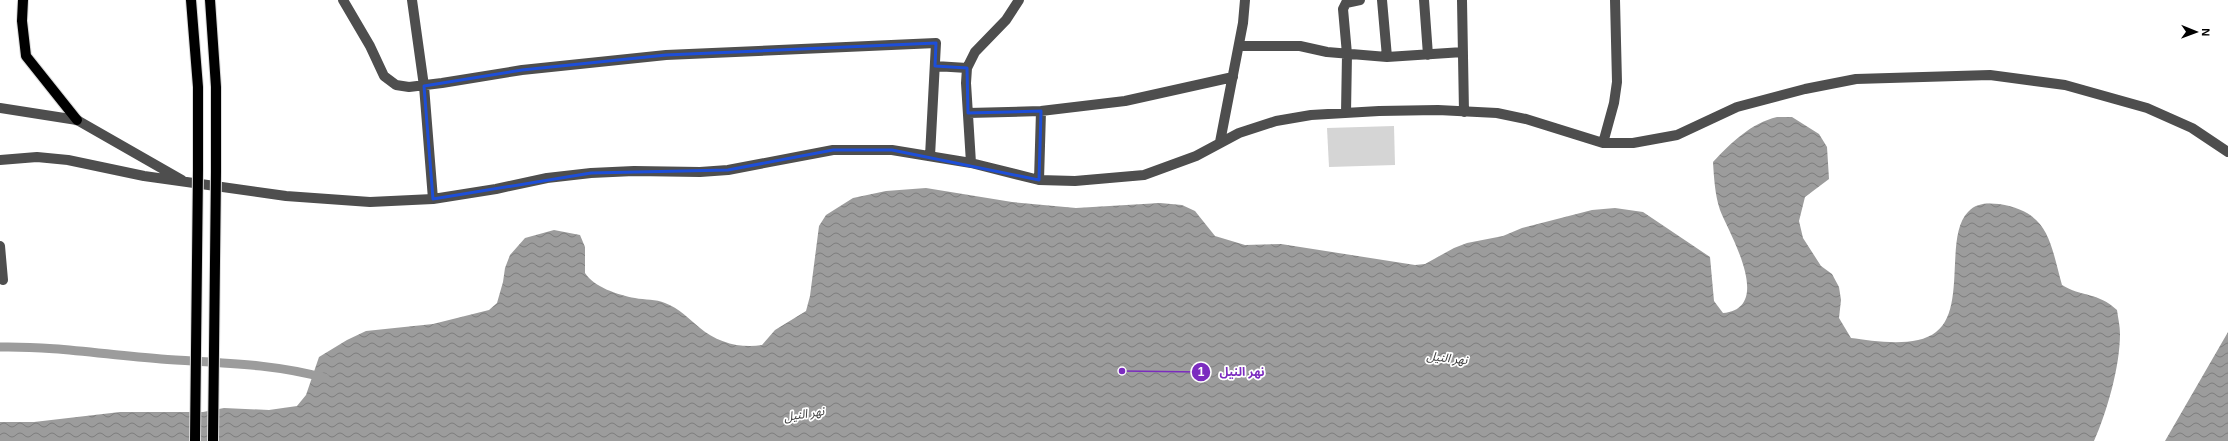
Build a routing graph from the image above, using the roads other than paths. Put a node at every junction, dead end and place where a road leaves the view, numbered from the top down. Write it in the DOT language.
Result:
graph roads {
  1 [pos="23,0"];
  2 [pos="191,0"];
  3 [pos="342,0"];
  4 [pos="412,0"];
  5 [pos="1019,0"];
  6 [pos="1245,0"];
  7 [pos="1360,0"];
  8 [pos="1382,0"];
  9 [pos="1424,0"];
  10 [pos="1462,0"];
  11 [pos="1615,0"];
  12 [pos="212,2"];
  13 [pos="1239,46"];
  14 [pos="1463,52"];
  15 [pos="1347,54"];
  16 [pos="1428,55"];
  17 [pos="1387,58"];
  18 [pos="935,66"];
  19 [pos="967,68"];
  20 [pos="1233,77"];
  21 [pos="424,86"];
  22 [pos="0,108"];
  23 [pos="1041,111"];
  24 [pos="1464,112"];
  25 [pos="968,113"];
  26 [pos="1346,113"];
  27 [pos="77,120"];
  28 [pos="1220,142"];
  29 [pos="1603,143"];
  30 [pos="2228,152"];
  31 [pos="930,156"];
  32 [pos="0,160"];
  33 [pos="971,163"];
  34 [pos="1039,180"];
  35 [pos="187,183"];
  36 [pos="433,199"];
  37 [pos="0,246"];
  38 [pos="3,280"];
  39 [pos="195,441"];
  40 [pos="213,441"];
  1 -- 27 [label="main road"];
  2 -- 39 [label="main road, bridge"];
  3 -- 21 [label="street"];
  4 -- 21 [label="street"];
  5 -- 19 [label="street"];
  6 -- 13 [label="street"];
  7 -- 15 [label="street"];
  8 -- 17 [label="street"];
  9 -- 16 [label="street"];
  10 -- 14 [label="street"];
  11 -- 29 [label="street"];
  12 -- 40 [label="main road, bridge"];
  13 -- 15 [label="street"];
  13 -- 20 [label="street"];
  14 -- 16 [label="street"];
  14 -- 24 [label="street"];
  15 -- 17 [label="street"];
  15 -- 26 [label="street"];
  16 -- 17 [label="street"];
  18 -- 19 [label="street"];
  18 -- 21 [label="street"];
  18 -- 31 [label="street"];
  19 -- 25 [label="street"];
  20 -- 23 [label="street"];
  20 -- 28 [label="street"];
  21 -- 36 [label="street"];
  22 -- 27 [label="street"];
  23 -- 25 [label="street"];
  23 -- 34 [label="street"];
  24 -- 26 [label="street"];
  24 -- 29 [label="street"];
  25 -- 33 [label="street"];
  26 -- 28 [label="street"];
  27 -- 35 [label="street"];
  28 -- 34 [label="street"];
  29 -- 30 [label="street"];
  31 -- 33 [label="street"];
  31 -- 36 [label="street"];
  32 -- 35 [label="street"];
  33 -- 34 [label="street"];
  35 -- 36 [label="street"];
  37 -- 38 [label="street"];
}
